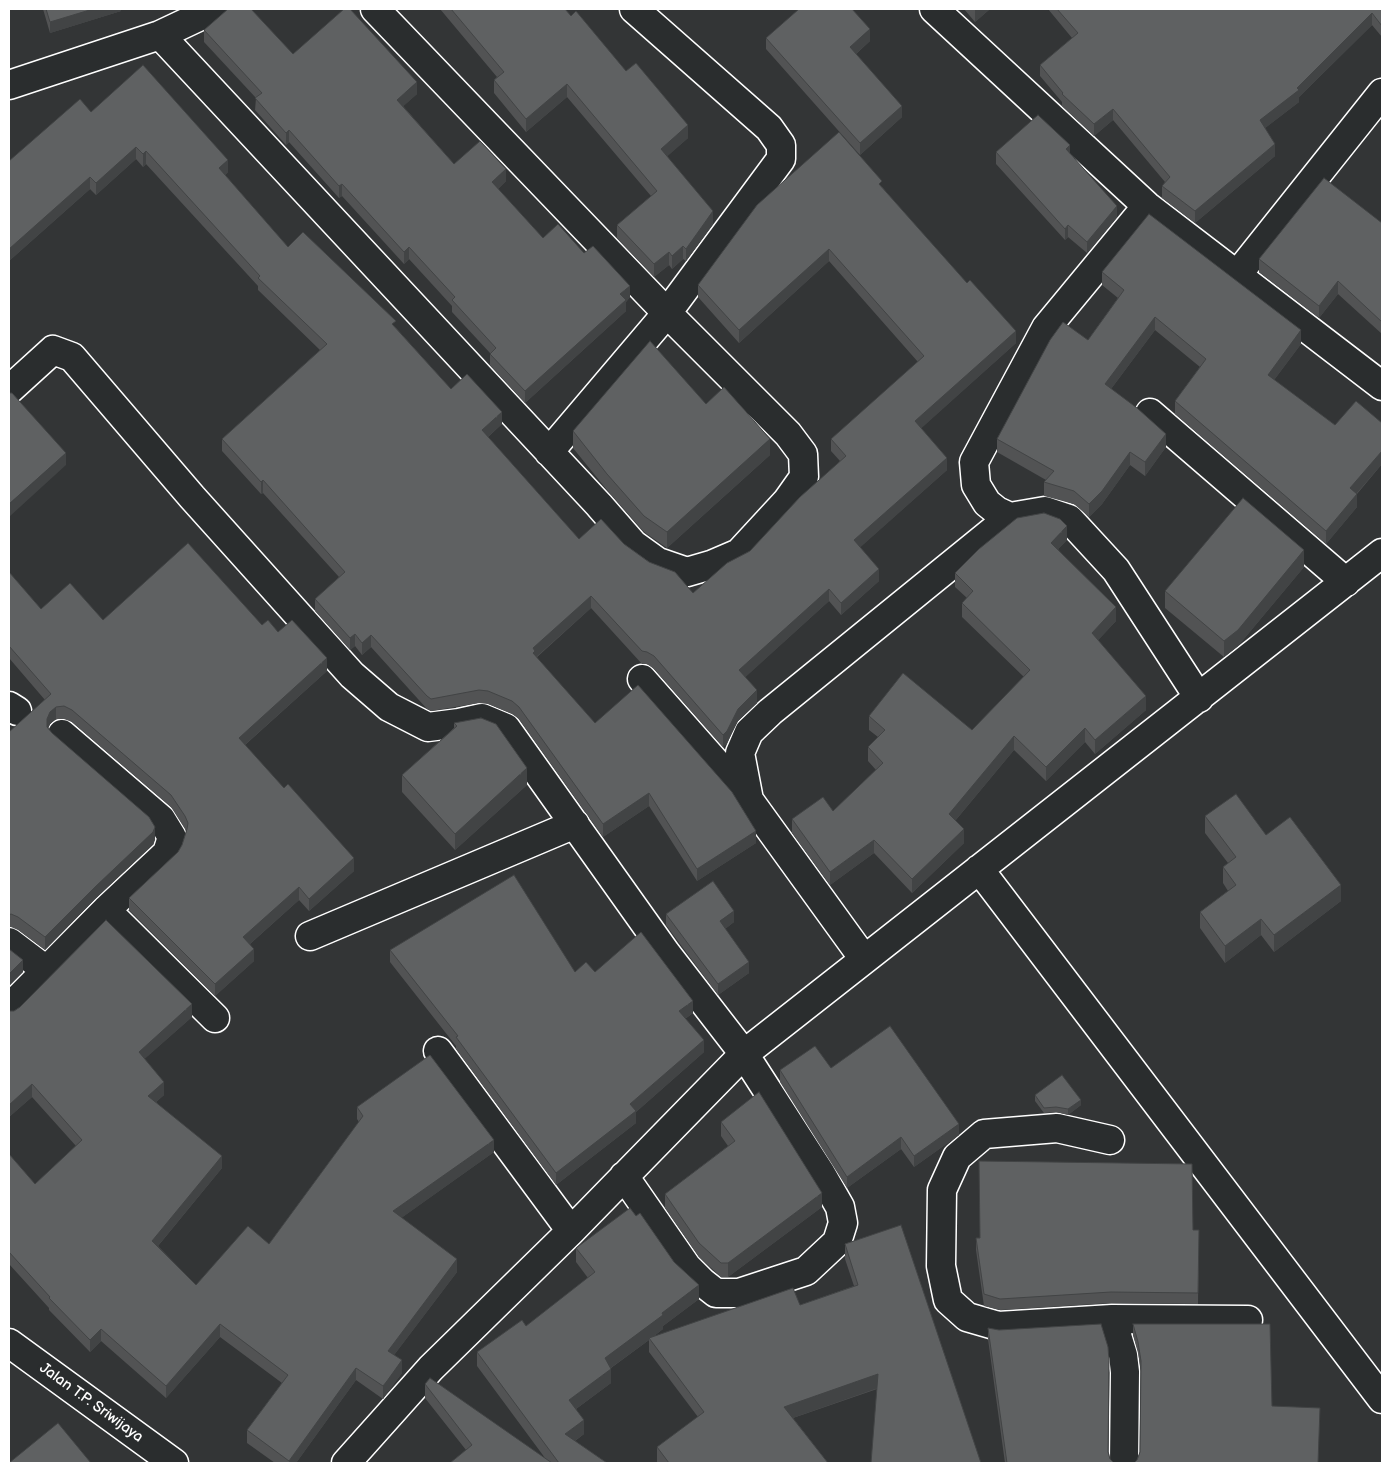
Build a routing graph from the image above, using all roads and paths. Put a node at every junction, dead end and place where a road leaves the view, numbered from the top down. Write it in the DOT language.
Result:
graph roads {
  1 [pos="215,9"];
  2 [pos="376,9"];
  3 [pos="634,9"];
  4 [pos="934,9"];
  5 [pos="160,35"];
  6 [pos="9,85"];
  7 [pos="1382,93"];
  8 [pos="1147,206"];
  9 [pos="1237,275"];
  10 [pos="668,314"];
  11 [pos="1382,386"];
  12 [pos="9,390"];
  13 [pos="1150,413"];
  14 [pos="550,452"];
  15 [pos="1010,517"];
  16 [pos="1382,553"];
  17 [pos="1346,582"];
  18 [pos="642,678"];
  19 [pos="1199,698"];
  20 [pos="62,734"];
  21 [pos="749,800"];
  22 [pos="575,824"];
  23 [pos="979,869"];
  24 [pos="106,910"];
  25 [pos="310,936"];
  26 [pos="9,942"];
  27 [pos="864,959"];
  28 [pos="46,970"];
  29 [pos="9,1008"];
  30 [pos="215,1018"];
  31 [pos="438,1051"];
  32 [pos="744,1054"];
  33 [pos="1110,1140"];
  34 [pos="624,1176"];
  35 [pos="571,1231"];
  36 [pos="1112,1318"];
  37 [pos="1248,1320"];
  38 [pos="9,1343"];
  39 [pos="1382,1400"];
  40 [pos="174,1463"];
  41 [pos="346,1463"];
  42 [pos="1124,1463"];
  1 -- 5 [label="street"];
  2 -- 10 [label="street"];
  3 -- 10 [label="street"];
  4 -- 8 [label="street"];
  5 -- 6 [label="street"];
  5 -- 14 [label="street"];
  7 -- 9 [label="street"];
  8 -- 9 [label="street"];
  8 -- 15 [label="street"];
  9 -- 11 [label="street"];
  10 -- 14 [label="street"];
  10 -- 14 [label="street"];
  12 -- 22 [label="street"];
  13 -- 17 [label="street"];
  15 -- 19 [label="street"];
  15 -- 21 [label="street"];
  16 -- 17 [label="street"];
  17 -- 19 [label="street"];
  18 -- 21 [label="street"];
  19 -- 23 [label="street"];
  20 -- 24 [label="street"];
  21 -- 27 [label="street"];
  22 -- 25 [label="street"];
  22 -- 32 [label="street"];
  23 -- 27 [label="street"];
  23 -- 39 [label="street"];
  24 -- 28 [label="street"];
  24 -- 30 [label="street"];
  26 -- 28 [label="street"];
  27 -- 32 [label="street"];
  28 -- 29 [label="street"];
  31 -- 35 [label="street"];
  32 -- 34 [label="street"];
  32 -- 34 [label="street"];
  33 -- 36 [label="street"];
  34 -- 35 [label="street"];
  35 -- 41 [label="street"];
  36 -- 37 [label="street"];
  36 -- 42 [label="street"];
  38 -- 40 [label="street, Jalan T.P. Sriwijaya"];
}
